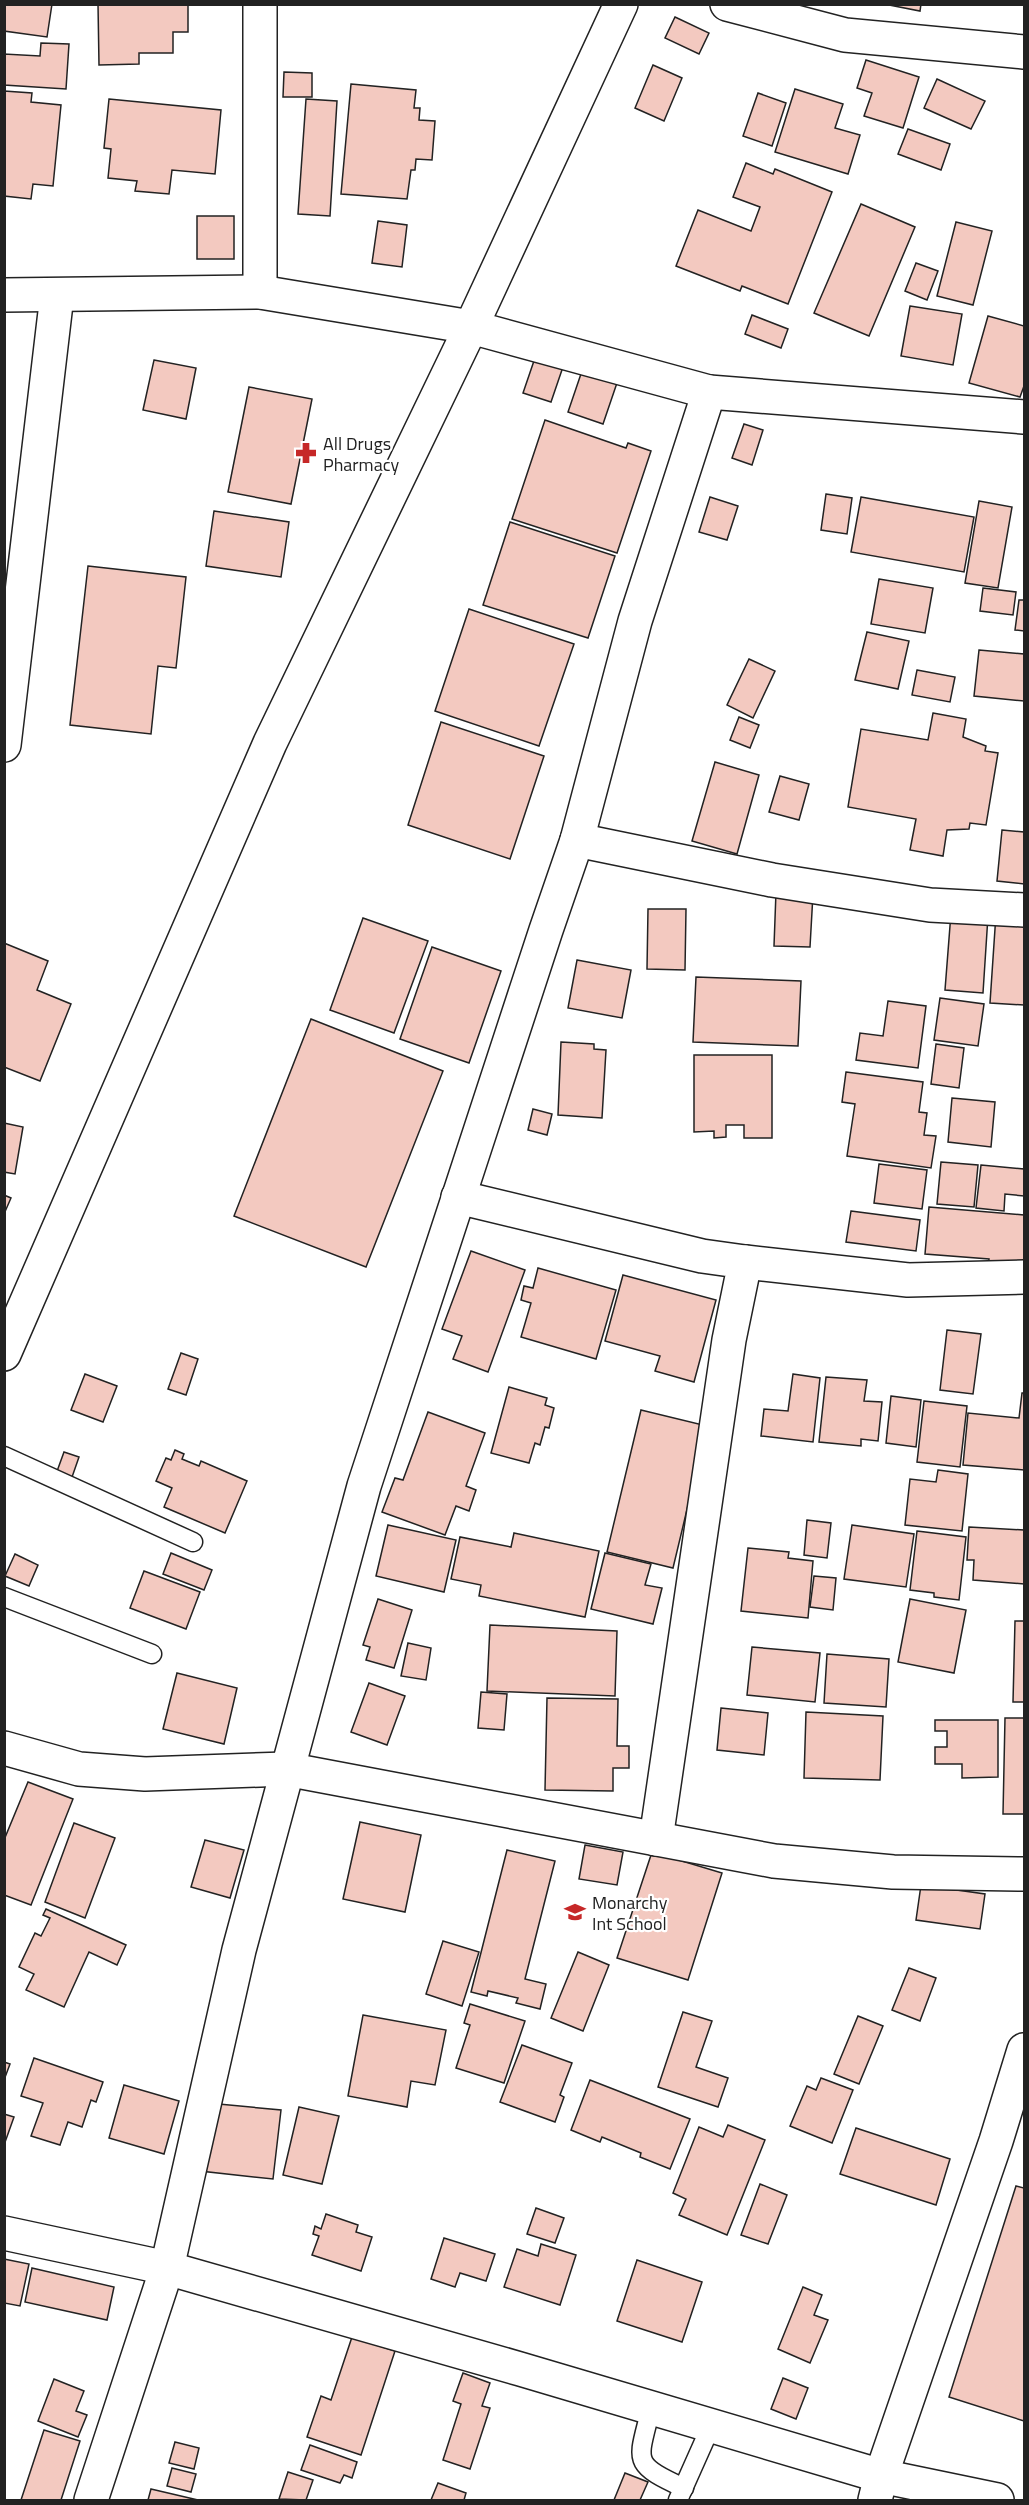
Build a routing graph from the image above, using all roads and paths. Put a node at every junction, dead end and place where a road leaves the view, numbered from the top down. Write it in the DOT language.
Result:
graph roads {
  1 [pos="260,4"];
  2 [pos="621,4"];
  3 [pos="727,4"];
  4 [pos="1024,52"];
  5 [pos="260,292"];
  6 [pos="4,295"];
  7 [pos="57,295"];
  8 [pos="471,327"];
  9 [pos="709,392"];
  10 [pos="1024,417"];
  11 [pos="4,745"];
  12 [pos="577,840"];
  13 [pos="1024,910"];
  14 [pos="458,1197"];
  15 [pos="745,1262"];
  16 [pos="1024,1276"];
  17 [pos="4,1354"];
  18 [pos="4,1456"];
  19 [pos="193,1542"];
  20 [pos="4,1597"];
  21 [pos="152,1654"];
  22 [pos="4,1748"];
  23 [pos="286,1769"];
  24 [pos="656,1839"];
  25 [pos="1024,1874"];
  26 [pos="1024,2050"];
  27 [pos="4,2233"];
  28 [pos="167,2268"];
  29 [pos="651,2408"];
  30 [pos="711,2426"];
  31 [pos="878,2488"];
  32 [pos="681,2494"];
  33 [pos="92,2500"];
  34 [pos="997,2500"];
  1 -- 5 [label="street"];
  2 -- 8 [label="street"];
  3 -- 4 [label="street"];
  5 -- 7 [label="street"];
  5 -- 8 [label="street"];
  6 -- 7 [label="street"];
  7 -- 11 [label="street"];
  8 -- 9 [label="street"];
  8 -- 17 [label="street"];
  9 -- 10 [label="street"];
  9 -- 12 [label="street"];
  12 -- 13 [label="street"];
  12 -- 14 [label="street"];
  14 -- 15 [label="street"];
  14 -- 23 [label="street"];
  15 -- 16 [label="street"];
  15 -- 24 [label="street"];
  18 -- 19 [label="lane"];
  20 -- 21 [label="lane"];
  22 -- 23 [label="street"];
  23 -- 24 [label="street"];
  23 -- 28 [label="street"];
  24 -- 25 [label="street"];
  26 -- 31 [label="street"];
  27 -- 28 [label="street"];
  28 -- 29 [label="street"];
  28 -- 33 [label="street"];
  29 -- 30 [label="street"];
  29 -- 32 [label="lane"];
  30 -- 31 [label="street"];
  30 -- 32 [label="lane"];
  31 -- 34 [label="street"];
}
